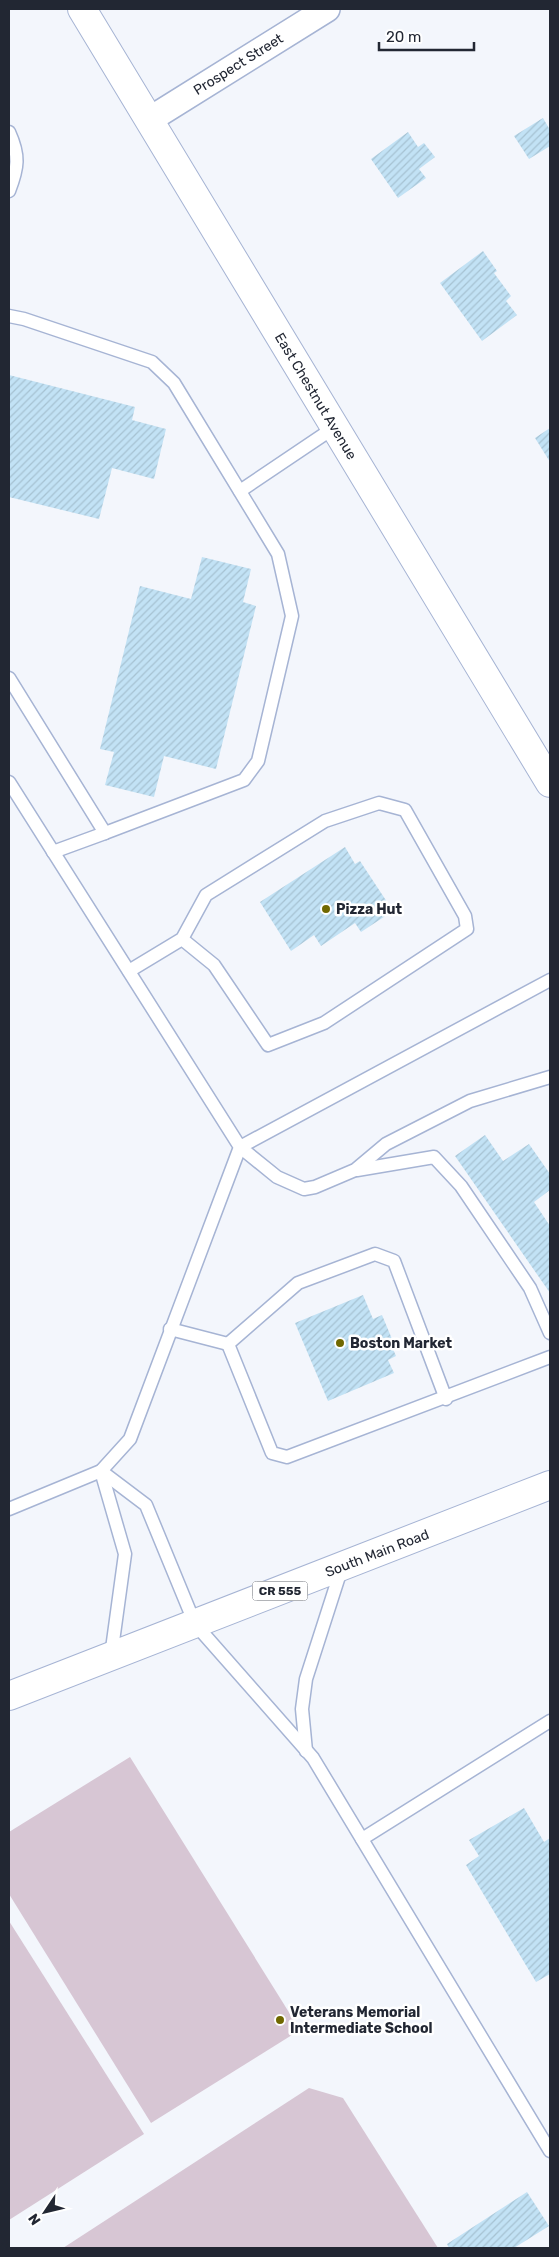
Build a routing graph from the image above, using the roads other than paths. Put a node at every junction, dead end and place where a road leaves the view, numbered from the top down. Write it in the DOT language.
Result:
graph roads {
  1 [pos="82,9"];
  2 [pos="326,9"];
  3 [pos="149,120"];
  4 [pos="9,132"];
  5 [pos="9,191"];
  6 [pos="9,316"];
  7 [pos="335,427"];
  8 [pos="240,491"];
  9 [pos="9,678"];
  10 [pos="9,782"];
  11 [pos="550,783"];
  12 [pos="105,833"];
  13 [pos="53,852"];
  14 [pos="182,939"];
  15 [pos="129,971"];
  16 [pos="550,980"];
  17 [pos="550,1077"];
  18 [pos="240,1147"];
  19 [pos="355,1170"];
  20 [pos="170,1329"];
  21 [pos="550,1333"];
  22 [pos="228,1344"];
  23 [pos="550,1357"];
  24 [pos="446,1399"];
  25 [pos="101,1471"];
  26 [pos="550,1485"];
  27 [pos="9,1509"];
  28 [pos="342,1566"];
  29 [pos="195,1624"];
  30 [pos="111,1656"];
  31 [pos="9,1696"];
  32 [pos="550,1720"];
  33 [pos="306,1751"];
  34 [pos="362,1839"];
  35 [pos="550,2151"];
  1 -- 3 [label="street, East Chestnut Avenue"];
  2 -- 3 [label="street, Prospect Street"];
  3 -- 7 [label="street, East Chestnut Avenue"];
  4 -- 5 [label="lane"];
  6 -- 8 [label="lane"];
  7 -- 8 [label="lane"];
  7 -- 11 [label="street, East Chestnut Avenue"];
  8 -- 12 [label="lane"];
  9 -- 12 [label="lane"];
  10 -- 13 [label="lane"];
  12 -- 13 [label="lane"];
  13 -- 15 [label="lane"];
  14 -- 14 [label="lane"];
  14 -- 15 [label="lane"];
  15 -- 18 [label="lane"];
  16 -- 18 [label="lane"];
  17 -- 19 [label="lane"];
  18 -- 19 [label="lane"];
  18 -- 20 [label="lane"];
  19 -- 21 [label="lane"];
  20 -- 22 [label="lane"];
  20 -- 25 [label="lane"];
  22 -- 24 [label="lane"];
  22 -- 24 [label="lane"];
  23 -- 24 [label="lane"];
  25 -- 27 [label="lane"];
  25 -- 29 [label="lane"];
  25 -- 30 [label="lane"];
  26 -- 28 [label="street, South Main Road / CR 555"];
  28 -- 29 [label="street, South Main Road / CR 555"];
  28 -- 33 [label="lane"];
  29 -- 30 [label="street, South Main Road / CR 555"];
  29 -- 33 [label="lane"];
  30 -- 31 [label="street, South Main Road / CR 555"];
  32 -- 34 [label="lane"];
  33 -- 34 [label="lane"];
  34 -- 35 [label="lane"];
}
